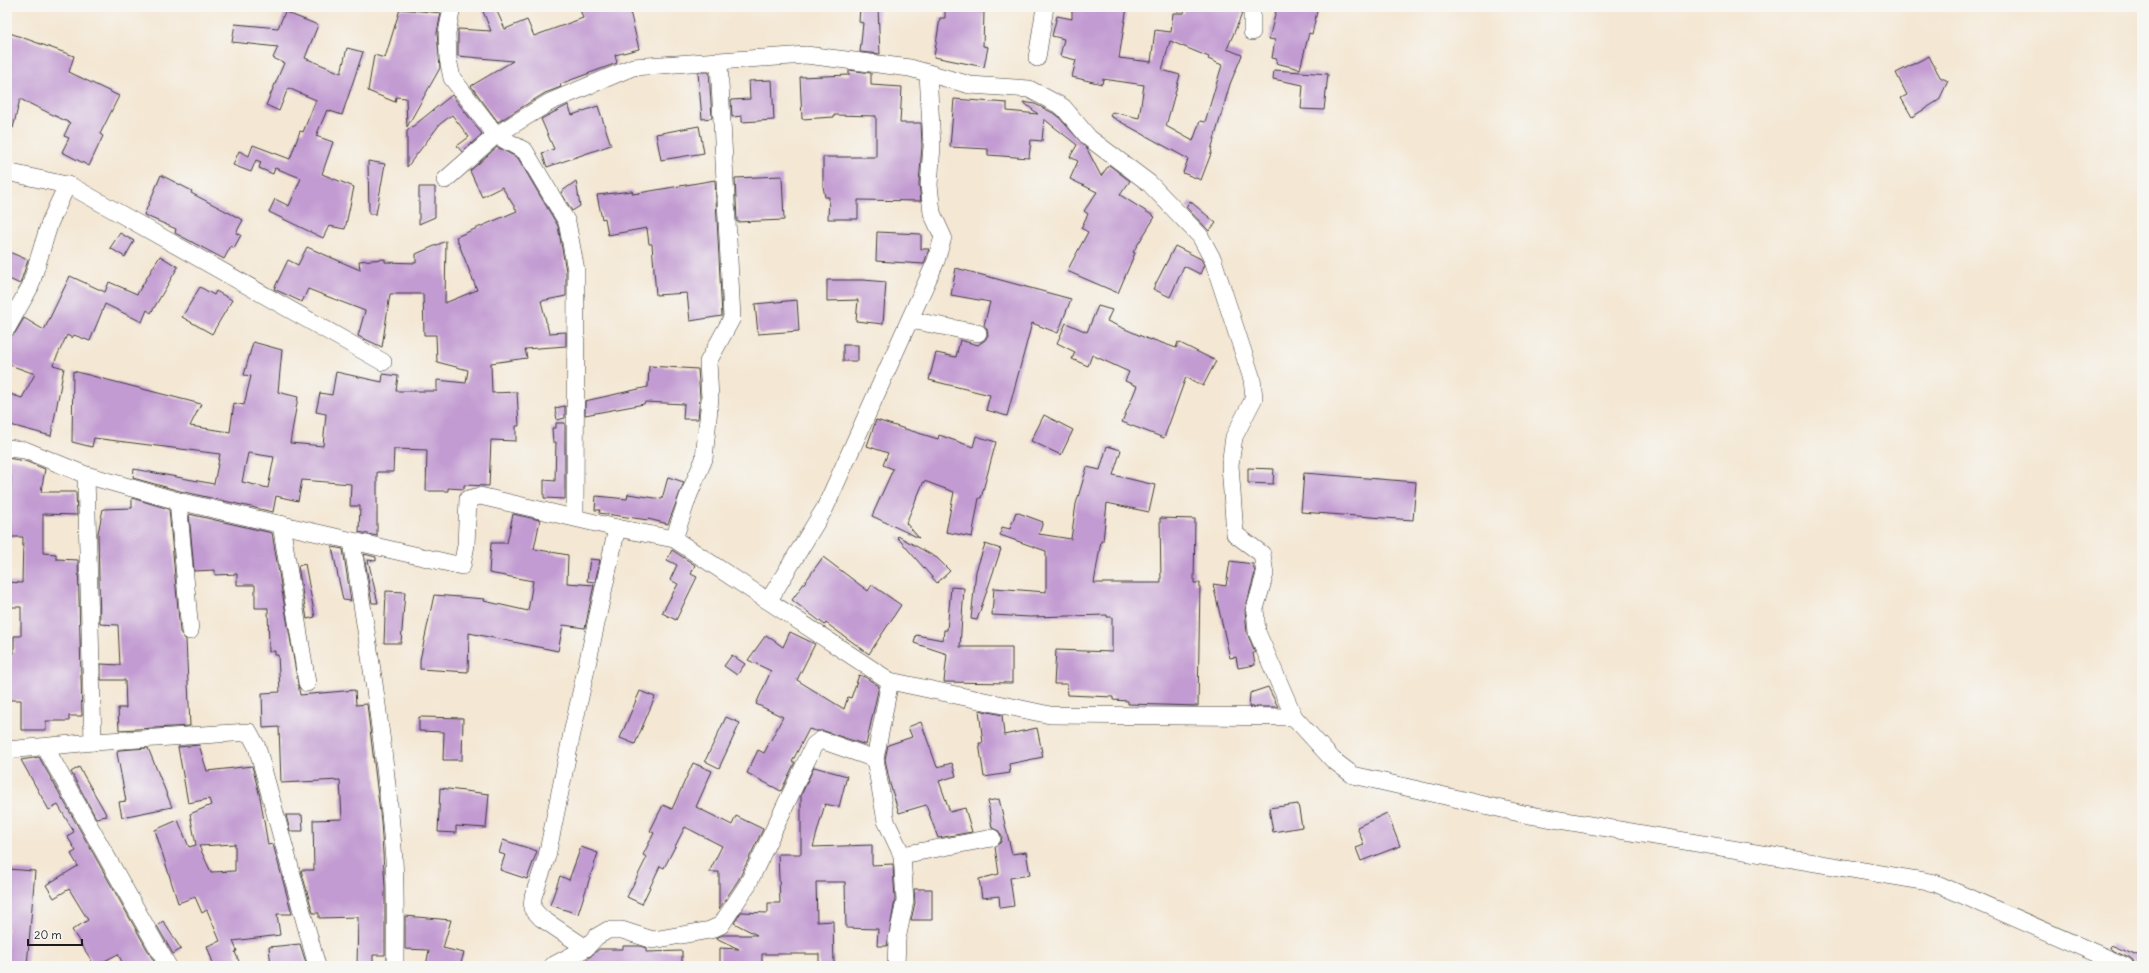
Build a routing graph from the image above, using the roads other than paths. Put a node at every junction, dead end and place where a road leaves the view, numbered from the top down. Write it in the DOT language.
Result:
graph roads {
  1 [pos="452,7"];
  2 [pos="1045,7"];
  3 [pos="1252,7"];
  4 [pos="1252,32"];
  5 [pos="1037,58"];
  6 [pos="719,62"];
  7 [pos="928,73"];
  8 [pos="496,135"];
  9 [pos="7,172"];
  10 [pos="445,180"];
  11 [pos="67,185"];
  12 [pos="910,320"];
  13 [pos="7,328"];
  14 [pos="978,333"];
  15 [pos="383,362"];
  16 [pos="7,448"];
  17 [pos="86,475"];
  18 [pos="178,501"];
  19 [pos="575,516"];
  20 [pos="281,524"];
  21 [pos="617,528"];
  22 [pos="674,539"];
  23 [pos="352,542"];
  24 [pos="769,600"];
  25 [pos="190,631"];
  26 [pos="890,681"];
  27 [pos="307,683"];
  28 [pos="1294,717"];
  29 [pos="93,742"];
  30 [pos="45,747"];
  31 [pos="7,750"];
  32 [pos="874,759"];
  33 [pos="992,838"];
  34 [pos="902,855"];
  35 [pos="586,948"];
  36 [pos="168,966"];
  37 [pos="317,966"];
  38 [pos="395,966"];
  39 [pos="552,966"];
  40 [pos="896,966"];
  41 [pos="2125,966"];
  1 -- 8 [label="street"];
  2 -- 5 [label="street"];
  3 -- 4 [label="street"];
  6 -- 7 [label="street"];
  6 -- 8 [label="street"];
  6 -- 22 [label="street"];
  7 -- 12 [label="street"];
  7 -- 28 [label="street"];
  8 -- 10 [label="street"];
  8 -- 19 [label="street"];
  9 -- 11 [label="street"];
  11 -- 13 [label="street"];
  11 -- 15 [label="street"];
  12 -- 14 [label="street"];
  12 -- 24 [label="street"];
  16 -- 17 [label="street"];
  17 -- 18 [label="street"];
  17 -- 29 [label="street"];
  18 -- 20 [label="street"];
  18 -- 25 [label="street"];
  19 -- 21 [label="street"];
  19 -- 23 [label="street"];
  20 -- 23 [label="street"];
  20 -- 27 [label="street"];
  21 -- 22 [label="street"];
  21 -- 35 [label="street"];
  22 -- 24 [label="street"];
  23 -- 38 [label="street"];
  24 -- 26 [label="street"];
  26 -- 28 [label="street"];
  26 -- 32 [label="street"];
  28 -- 41 [label="street"];
  29 -- 30 [label="street"];
  29 -- 37 [label="street"];
  30 -- 31 [label="street"];
  30 -- 36 [label="street"];
  32 -- 34 [label="street"];
  32 -- 35 [label="street"];
  33 -- 34 [label="street"];
  34 -- 40 [label="street"];
  35 -- 39 [label="street"];
}
